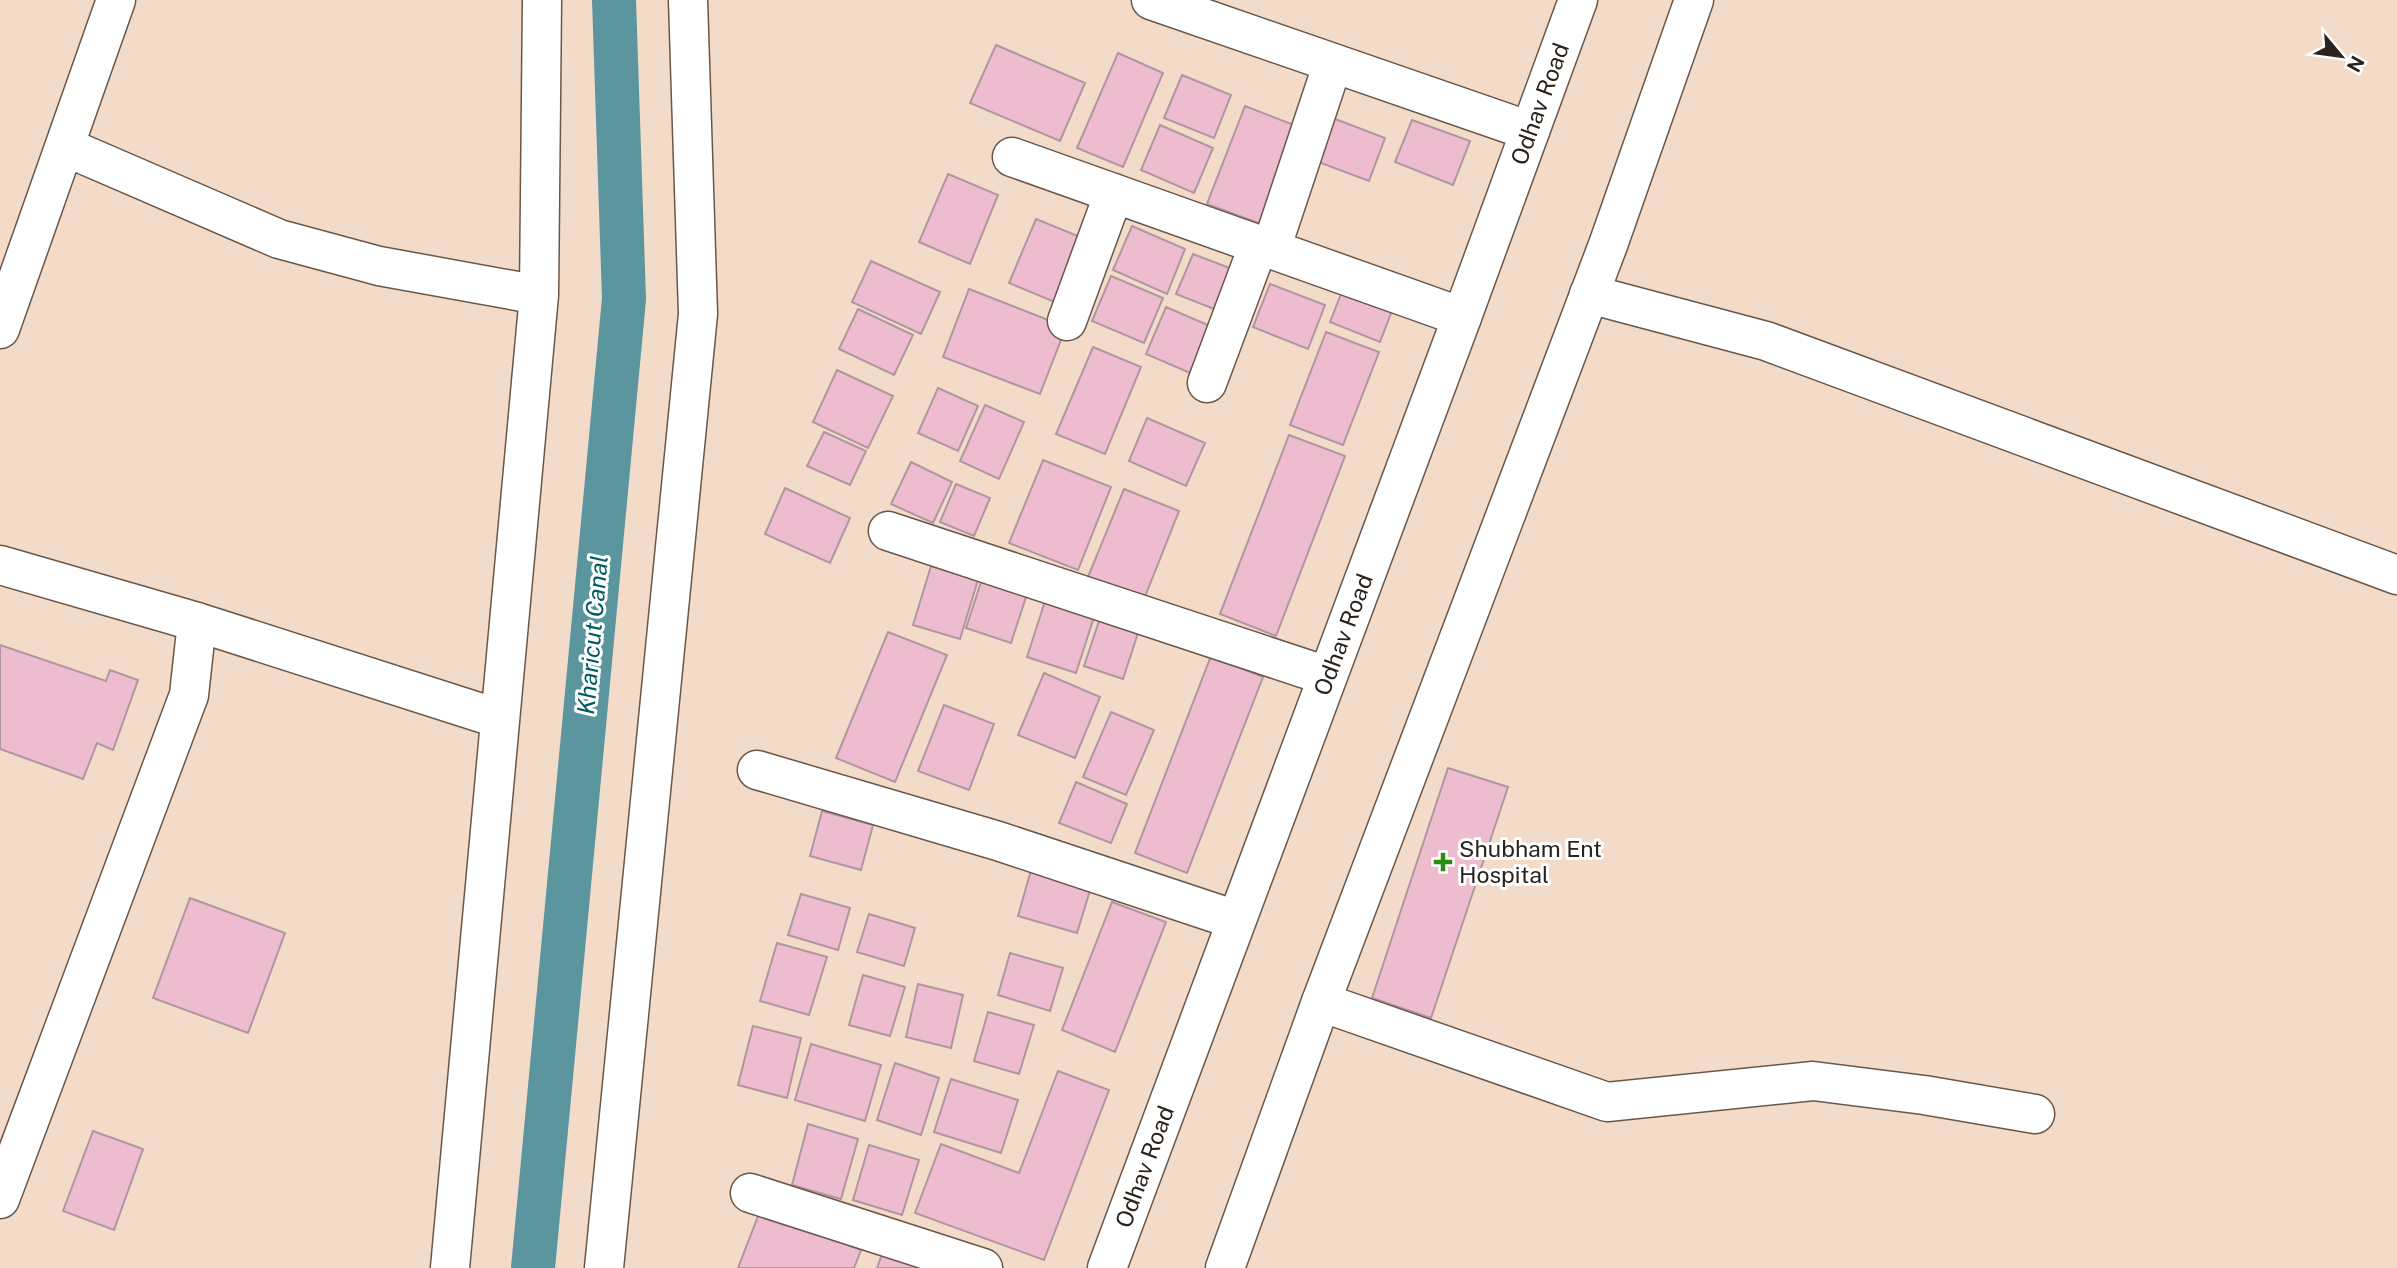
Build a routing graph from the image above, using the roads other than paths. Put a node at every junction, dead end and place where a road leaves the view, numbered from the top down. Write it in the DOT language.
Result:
graph roads {
  1 [pos="116,0"];
  2 [pos="542,0"];
  3 [pos="688,0"];
  4 [pos="1151,0"];
  5 [pos="1578,0"];
  6 [pos="1694,0"];
  7 [pos="1333,63"];
  8 [pos="1530,131"];
  9 [pos="66,148"];
  10 [pos="1012,157"];
  11 [pos="1114,193"];
  12 [pos="1265,246"];
  13 [pos="539,295"];
  14 [pos="1589,295"];
  15 [pos="1462,317"];
  16 [pos="1068,321"];
  17 [pos="0,329"];
  18 [pos="1207,383"];
  19 [pos="888,531"];
  20 [pos="0,565"];
  21 [pos="2397,575"];
  22 [pos="197,622"];
  23 [pos="1327,676"];
  24 [pos="500,719"];
  25 [pos="757,770"];
  26 [pos="1236,920"];
  27 [pos="1321,1002"];
  28 [pos="2035,1114"];
  29 [pos="750,1193"];
  30 [pos="0,1199"];
  31 [pos="450,1268"];
  32 [pos="604,1268"];
  33 [pos="982,1268"];
  34 [pos="1107,1268"];
  35 [pos="1225,1268"];
  1 -- 9 [label="street"];
  2 -- 13 [label="street"];
  3 -- 32 [label="street"];
  4 -- 7 [label="street"];
  5 -- 8 [label="street, Odhav Road"];
  6 -- 14 [label="street"];
  7 -- 8 [label="street"];
  7 -- 12 [label="street"];
  8 -- 15 [label="street, Odhav Road"];
  9 -- 13 [label="street"];
  9 -- 17 [label="street"];
  10 -- 11 [label="street"];
  11 -- 12 [label="street"];
  11 -- 16 [label="street"];
  12 -- 15 [label="street"];
  12 -- 18 [label="street"];
  13 -- 24 [label="street"];
  14 -- 21 [label="street"];
  14 -- 27 [label="street"];
  15 -- 23 [label="street, Odhav Road"];
  19 -- 23 [label="street"];
  20 -- 22 [label="street"];
  22 -- 24 [label="street"];
  22 -- 30 [label="street"];
  23 -- 26 [label="street, Odhav Road"];
  24 -- 31 [label="street"];
  25 -- 26 [label="street"];
  26 -- 34 [label="street, Odhav Road"];
  27 -- 28 [label="street"];
  27 -- 35 [label="street"];
  29 -- 33 [label="street"];
}
